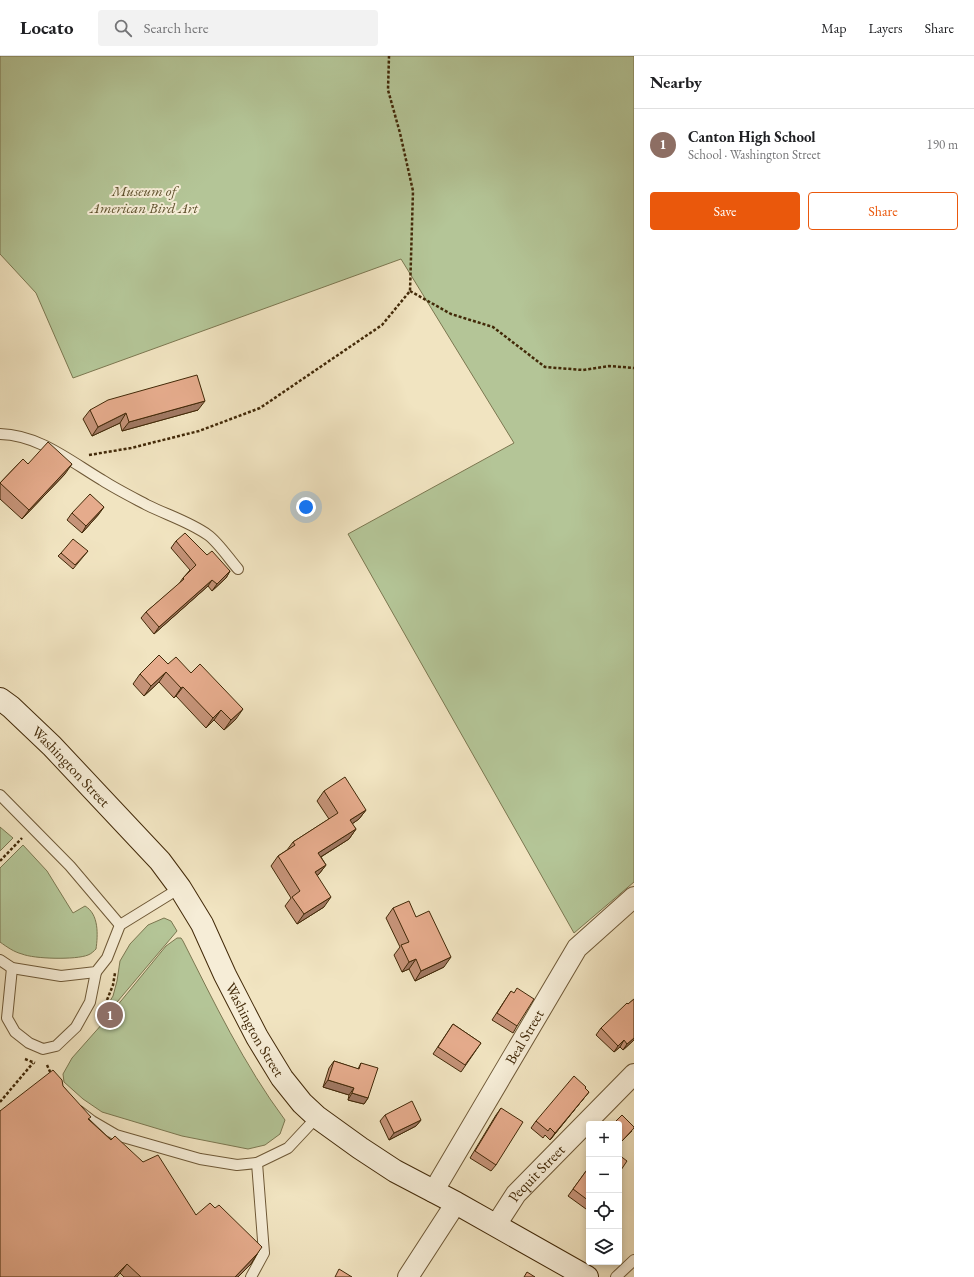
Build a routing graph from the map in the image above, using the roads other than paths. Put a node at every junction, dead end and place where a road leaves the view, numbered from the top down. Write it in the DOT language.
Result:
graph roads {
  1 [pos="0,434"];
  2 [pos="238,569"];
  3 [pos="0,699"];
  4 [pos="0,795"];
  5 [pos="180,888"];
  6 [pos="634,897"];
  7 [pos="120,925"];
  8 [pos="0,960"];
  9 [pos="12,968"];
  10 [pos="96,972"];
  11 [pos="634,1074"];
  12 [pos="71,1102"];
  13 [pos="318,1117"];
  14 [pos="257,1163"];
  15 [pos="433,1192"];
  16 [pos="456,1203"];
  17 [pos="496,1225"];
  18 [pos="634,1260"];
  19 [pos="251,1277"];
  20 [pos="408,1277"];
  21 [pos="587,1277"];
  22 [pos="616,1277"];
  1 -- 2 [label="lane"];
  3 -- 5 [label="main road, Washington Street"];
  4 -- 7 [label="lane"];
  5 -- 7 [label="lane"];
  5 -- 13 [label="main road, Washington Street"];
  6 -- 15 [label="street, Beal Street"];
  7 -- 10 [label="lane"];
  8 -- 9 [label="lane"];
  9 -- 10 [label="lane"];
  9 -- 10 [label="lane"];
  11 -- 17 [label="street, Pequit Street"];
  12 -- 14 [label="lane"];
  13 -- 14 [label="lane"];
  13 -- 15 [label="main road, Washington Street"];
  14 -- 19 [label="lane"];
  15 -- 16 [label="main road, Washington Street"];
  16 -- 17 [label="main road, Washington Street"];
  16 -- 20 [label="street"];
  17 -- 21 [label="main road, Washington Street"];
  18 -- 22 [label="lane"];
}
